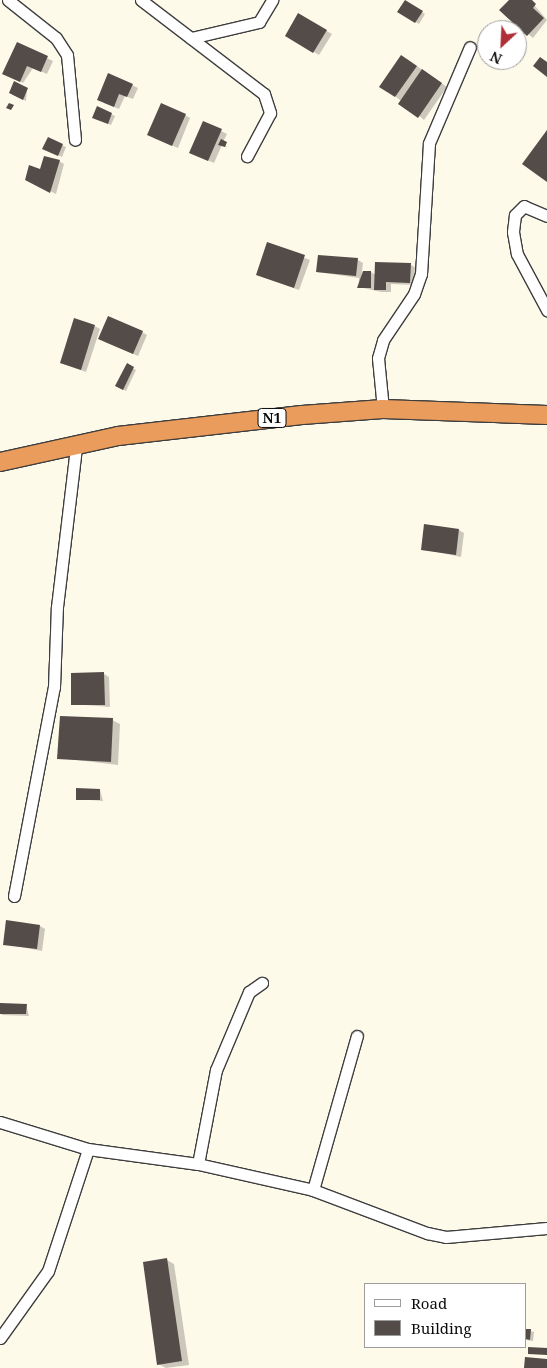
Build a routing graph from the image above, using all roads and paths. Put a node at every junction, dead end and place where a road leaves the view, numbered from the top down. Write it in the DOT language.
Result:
graph roads {
  1 [pos="8,0"];
  2 [pos="141,0"];
  3 [pos="272,0"];
  4 [pos="192,38"];
  5 [pos="470,47"];
  6 [pos="75,140"];
  7 [pos="247,156"];
  8 [pos="547,216"];
  9 [pos="547,310"];
  10 [pos="383,409"];
  11 [pos="547,415"];
  12 [pos="76,447"];
  13 [pos="0,462"];
  14 [pos="14,896"];
  15 [pos="262,983"];
  16 [pos="356,1036"];
  17 [pos="0,1122"];
  18 [pos="88,1149"];
  19 [pos="198,1164"];
  20 [pos="313,1190"];
  21 [pos="547,1228"];
  22 [pos="0,1338"];
  1 -- 6 [label="street"];
  2 -- 4 [label="street"];
  3 -- 4 [label="street"];
  4 -- 7 [label="street"];
  5 -- 10 [label="street"];
  8 -- 9 [label="street"];
  10 -- 11 [label="highway, N1"];
  10 -- 12 [label="highway, N1"];
  12 -- 13 [label="highway, N1"];
  12 -- 14 [label="street"];
  15 -- 19 [label="street"];
  16 -- 20 [label="street"];
  17 -- 18 [label="street"];
  18 -- 19 [label="street"];
  18 -- 22 [label="street"];
  19 -- 20 [label="street"];
  20 -- 21 [label="street"];
}
